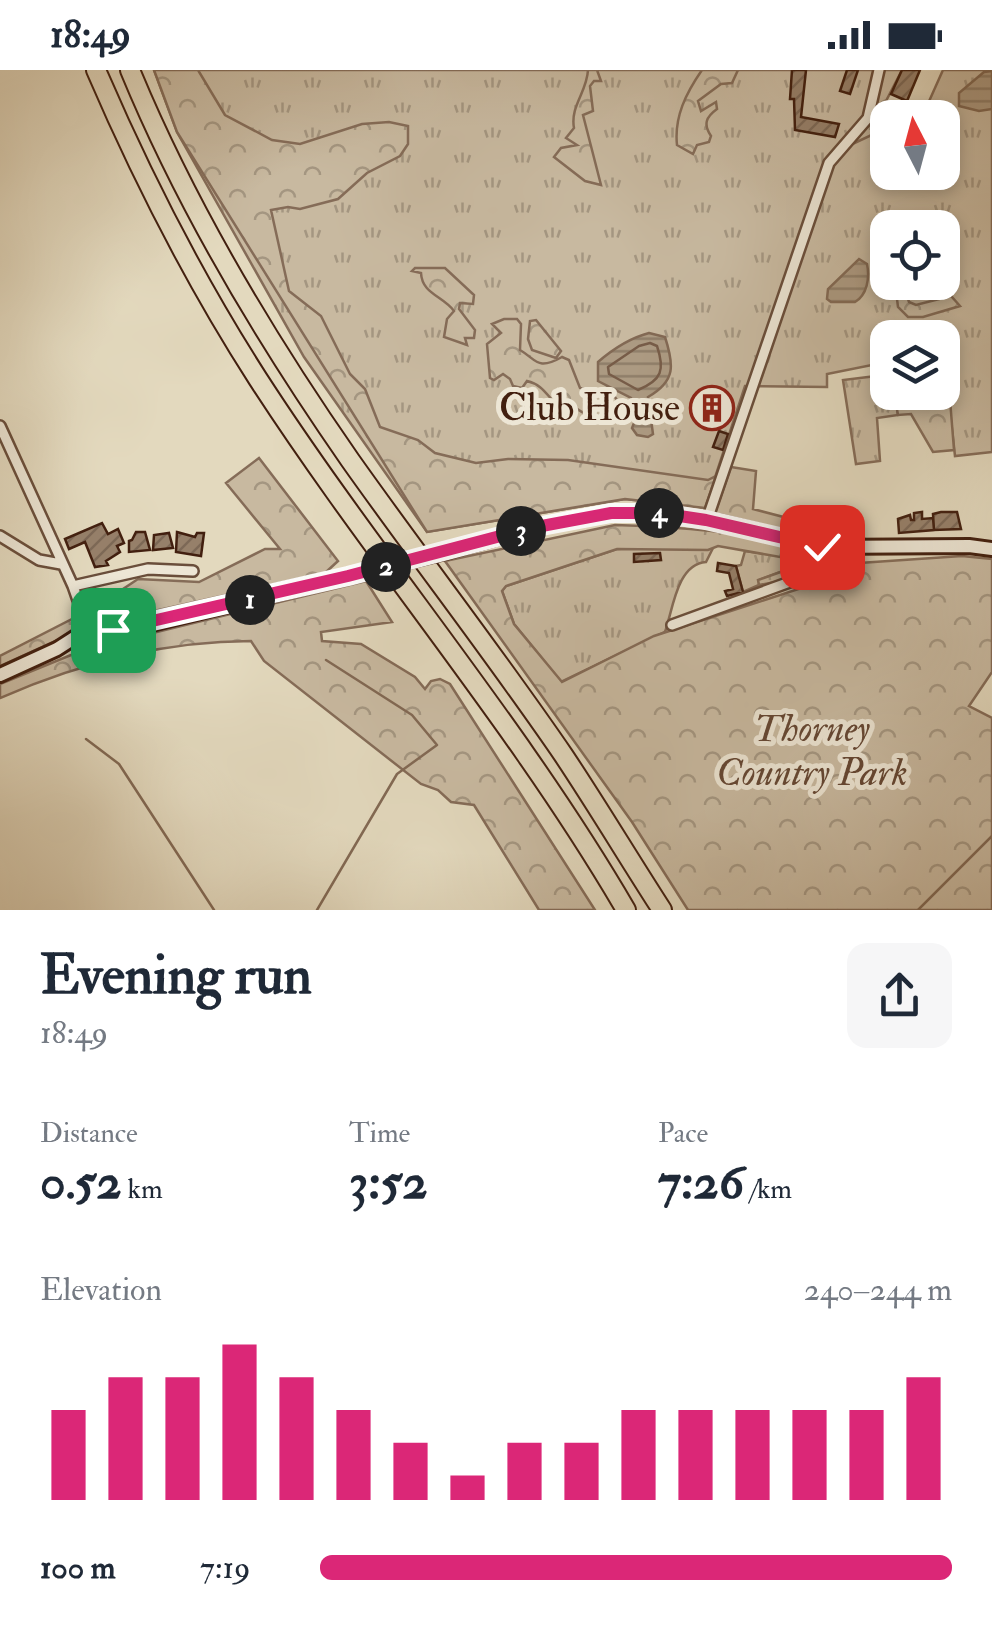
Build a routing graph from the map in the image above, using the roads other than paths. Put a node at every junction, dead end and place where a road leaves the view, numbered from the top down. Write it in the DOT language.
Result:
graph roads {
  1 [pos="96,70"];
  2 [pos="130,70"];
  3 [pos="880,70"];
  4 [pos="0,426"];
  5 [pos="707,518"];
  6 [pos="0,536"];
  7 [pos="822,547"];
  8 [pos="992,550"];
  9 [pos="61,564"];
  10 [pos="193,571"];
  11 [pos="73,586"];
  12 [pos="672,624"];
  13 [pos="88,629"];
  14 [pos="0,675"];
  15 [pos="626,910"];
  16 [pos="662,910"];
  1 -- 15 [label="highway"];
  2 -- 16 [label="highway"];
  3 -- 5 [label="street"];
  4 -- 9 [label="street"];
  5 -- 7 [label="street"];
  5 -- 13 [label="street, bridge"];
  6 -- 9 [label="street"];
  7 -- 8 [label="street"];
  7 -- 12 [label="street"];
  9 -- 11 [label="street"];
  10 -- 11 [label="street"];
  11 -- 13 [label="street"];
  13 -- 14 [label="street"];
}
